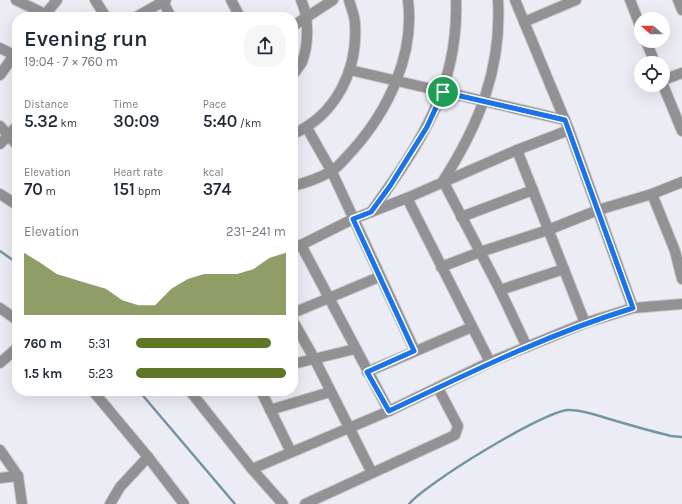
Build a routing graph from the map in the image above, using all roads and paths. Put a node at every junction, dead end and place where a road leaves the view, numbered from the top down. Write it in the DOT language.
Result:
graph roads {
  1 [pos="16,0"];
  2 [pos="57,0"];
  3 [pos="95,0"];
  4 [pos="231,0"];
  5 [pos="301,0"];
  6 [pos="333,0"];
  7 [pos="349,0"];
  8 [pos="408,0"];
  9 [pos="456,0"];
  10 [pos="498,0"];
  11 [pos="515,0"];
  12 [pos="575,0"];
  13 [pos="630,0"];
  14 [pos="678,0"];
  15 [pos="164,1"];
  16 [pos="682,10"];
  17 [pos="38,12"];
  18 [pos="48,12"];
  19 [pos="103,12"];
  20 [pos="145,12"];
  21 [pos="169,12"];
  22 [pos="237,12"];
  23 [pos="635,12"];
  24 [pos="306,18"];
  25 [pos="524,22"];
  26 [pos="298,23"];
  27 [pos="0,48"];
  28 [pos="12,53"];
  29 [pos="12,60"];
  30 [pos="298,67"];
  31 [pos="350,70"];
  32 [pos="682,73"];
  33 [pos="0,75"];
  34 [pos="670,77"];
  35 [pos="397,81"];
  36 [pos="443,92"];
  37 [pos="666,92"];
  38 [pos="484,102"];
  39 [pos="567,125"];
  40 [pos="0,126"];
  41 [pos="307,128"];
  42 [pos="12,131"];
  43 [pos="682,131"];
  44 [pos="298,132"];
  45 [pos="9,134"];
  46 [pos="12,138"];
  47 [pos="0,144"];
  48 [pos="517,150"];
  49 [pos="332,172"];
  50 [pos="443,181"];
  51 [pos="682,182"];
  52 [pos="298,184"];
  53 [pos="533,190"];
  54 [pos="0,194"];
  55 [pos="652,194"];
  56 [pos="407,198"];
  57 [pos="12,202"];
  58 [pos="598,210"];
  59 [pos="371,212"];
  60 [pos="461,217"];
  61 [pos="353,219"];
  62 [pos="548,230"];
  63 [pos="298,245"];
  64 [pos="298,249"];
  65 [pos="480,252"];
  66 [pos="441,267"];
  67 [pos="564,269"];
  68 [pos="379,277"];
  69 [pos="682,279"];
  70 [pos="500,290"];
  71 [pos="328,299"];
  72 [pos="682,304"];
  73 [pos="0,308"];
  74 [pos="633,308"];
  75 [pos="298,311"];
  76 [pos="12,316"];
  77 [pos="585,322"];
  78 [pos="472,327"];
  79 [pos="298,330"];
  80 [pos="527,347"];
  81 [pos="355,349"];
  82 [pos="414,351"];
  83 [pos="12,352"];
  84 [pos="314,358"];
  85 [pos="0,362"];
  86 [pos="490,362"];
  87 [pos="298,363"];
  88 [pos="367,372"];
  89 [pos="438,388"];
  90 [pos="330,392"];
  91 [pos="96,396"];
  92 [pos="195,396"];
  93 [pos="263,396"];
  94 [pos="270,410"];
  95 [pos="389,411"];
  96 [pos="350,428"];
  97 [pos="0,450"];
  98 [pos="291,452"];
  99 [pos="148,457"];
  100 [pos="252,468"];
  101 [pos="372,473"];
  102 [pos="18,476"];
  103 [pos="0,478"];
  104 [pos="22,504"];
  105 [pos="110,504"];
  106 [pos="184,504"];
  107 [pos="283,504"];
  108 [pos="305,504"];
  1 -- 17 [label="street"];
  2 -- 18 [label="street"];
  3 -- 19 [label="street"];
  4 -- 22 [label="street"];
  5 -- 24 [label="street"];
  6 -- 24 [label="street"];
  7 -- 31 [label="street"];
  8 -- 35 [label="street"];
  9 -- 36 [label="street"];
  10 -- 38 [label="street"];
  11 -- 25 [label="street"];
  12 -- 25 [label="street"];
  13 -- 23 [label="street"];
  14 -- 16 [label="street"];
  15 -- 20 [label="street"];
  15 -- 21 [label="street"];
  24 -- 26 [label="street"];
  24 -- 30 [label="street"];
  25 -- 39 [label="street"];
  27 -- 28 [label="street"];
  29 -- 33 [label="street"];
  31 -- 35 [label="street"];
  31 -- 41 [label="street"];
  32 -- 34 [label="street"];
  35 -- 36 [label="street"];
  35 -- 49 [label="street"];
  36 -- 38 [label="street"];
  36 -- 59 [label="street"];
  37 -- 43 [label="street"];
  38 -- 39 [label="street"];
  38 -- 50 [label="street"];
  39 -- 48 [label="street"];
  39 -- 58 [label="street"];
  40 -- 45 [label="street"];
  41 -- 44 [label="street"];
  41 -- 49 [label="street"];
  42 -- 45 [label="street"];
  45 -- 46 [label="street"];
  45 -- 47 [label="street"];
  48 -- 50 [label="street"];
  48 -- 53 [label="street"];
  49 -- 52 [label="street"];
  49 -- 61 [label="street"];
  50 -- 56 [label="street"];
  50 -- 60 [label="street"];
  51 -- 55 [label="street"];
  53 -- 60 [label="street"];
  53 -- 62 [label="street"];
  54 -- 57 [label="street"];
  55 -- 58 [label="street"];
  55 -- 69 [label="street"];
  56 -- 59 [label="street"];
  56 -- 66 [label="street"];
  58 -- 62 [label="street"];
  58 -- 74 [label="street"];
  59 -- 61 [label="street"];
  60 -- 65 [label="street"];
  61 -- 63 [label="street"];
  61 -- 68 [label="street"];
  62 -- 65 [label="street"];
  62 -- 67 [label="street"];
  64 -- 71 [label="street"];
  65 -- 66 [label="street"];
  65 -- 70 [label="street"];
  66 -- 78 [label="street"];
  67 -- 70 [label="street"];
  67 -- 77 [label="street"];
  68 -- 71 [label="street"];
  68 -- 82 [label="street"];
  70 -- 80 [label="street"];
  71 -- 75 [label="street"];
  71 -- 81 [label="street"];
  72 -- 74 [label="street"];
  73 -- 76 [label="street"];
  74 -- 77 [label="street"];
  77 -- 80 [label="street"];
  78 -- 82 [label="street"];
  78 -- 86 [label="street"];
  79 -- 84 [label="street"];
  80 -- 86 [label="street"];
  81 -- 84 [label="street"];
  81 -- 88 [label="street"];
  82 -- 88 [label="street"];
  83 -- 85 [label="street"];
  84 -- 87 [label="street"];
  84 -- 90 [label="street"];
  86 -- 89 [label="street"];
  88 -- 95 [label="street"];
  89 -- 95 [label="street"];
  89 -- 101 [label="street"];
  90 -- 94 [label="street"];
  90 -- 96 [label="street"];
  91 -- 99 [label="street"];
  92 -- 100 [label="street"];
  93 -- 94 [label="street"];
  94 -- 98 [label="street"];
  95 -- 96 [label="street"];
  96 -- 98 [label="street"];
  96 -- 101 [label="street"];
  97 -- 102 [label="street"];
  98 -- 100 [label="street"];
  99 -- 105 [label="street"];
  99 -- 106 [label="street"];
  100 -- 107 [label="street"];
  101 -- 108 [label="street"];
  102 -- 103 [label="street"];
  102 -- 104 [label="street"];
}
